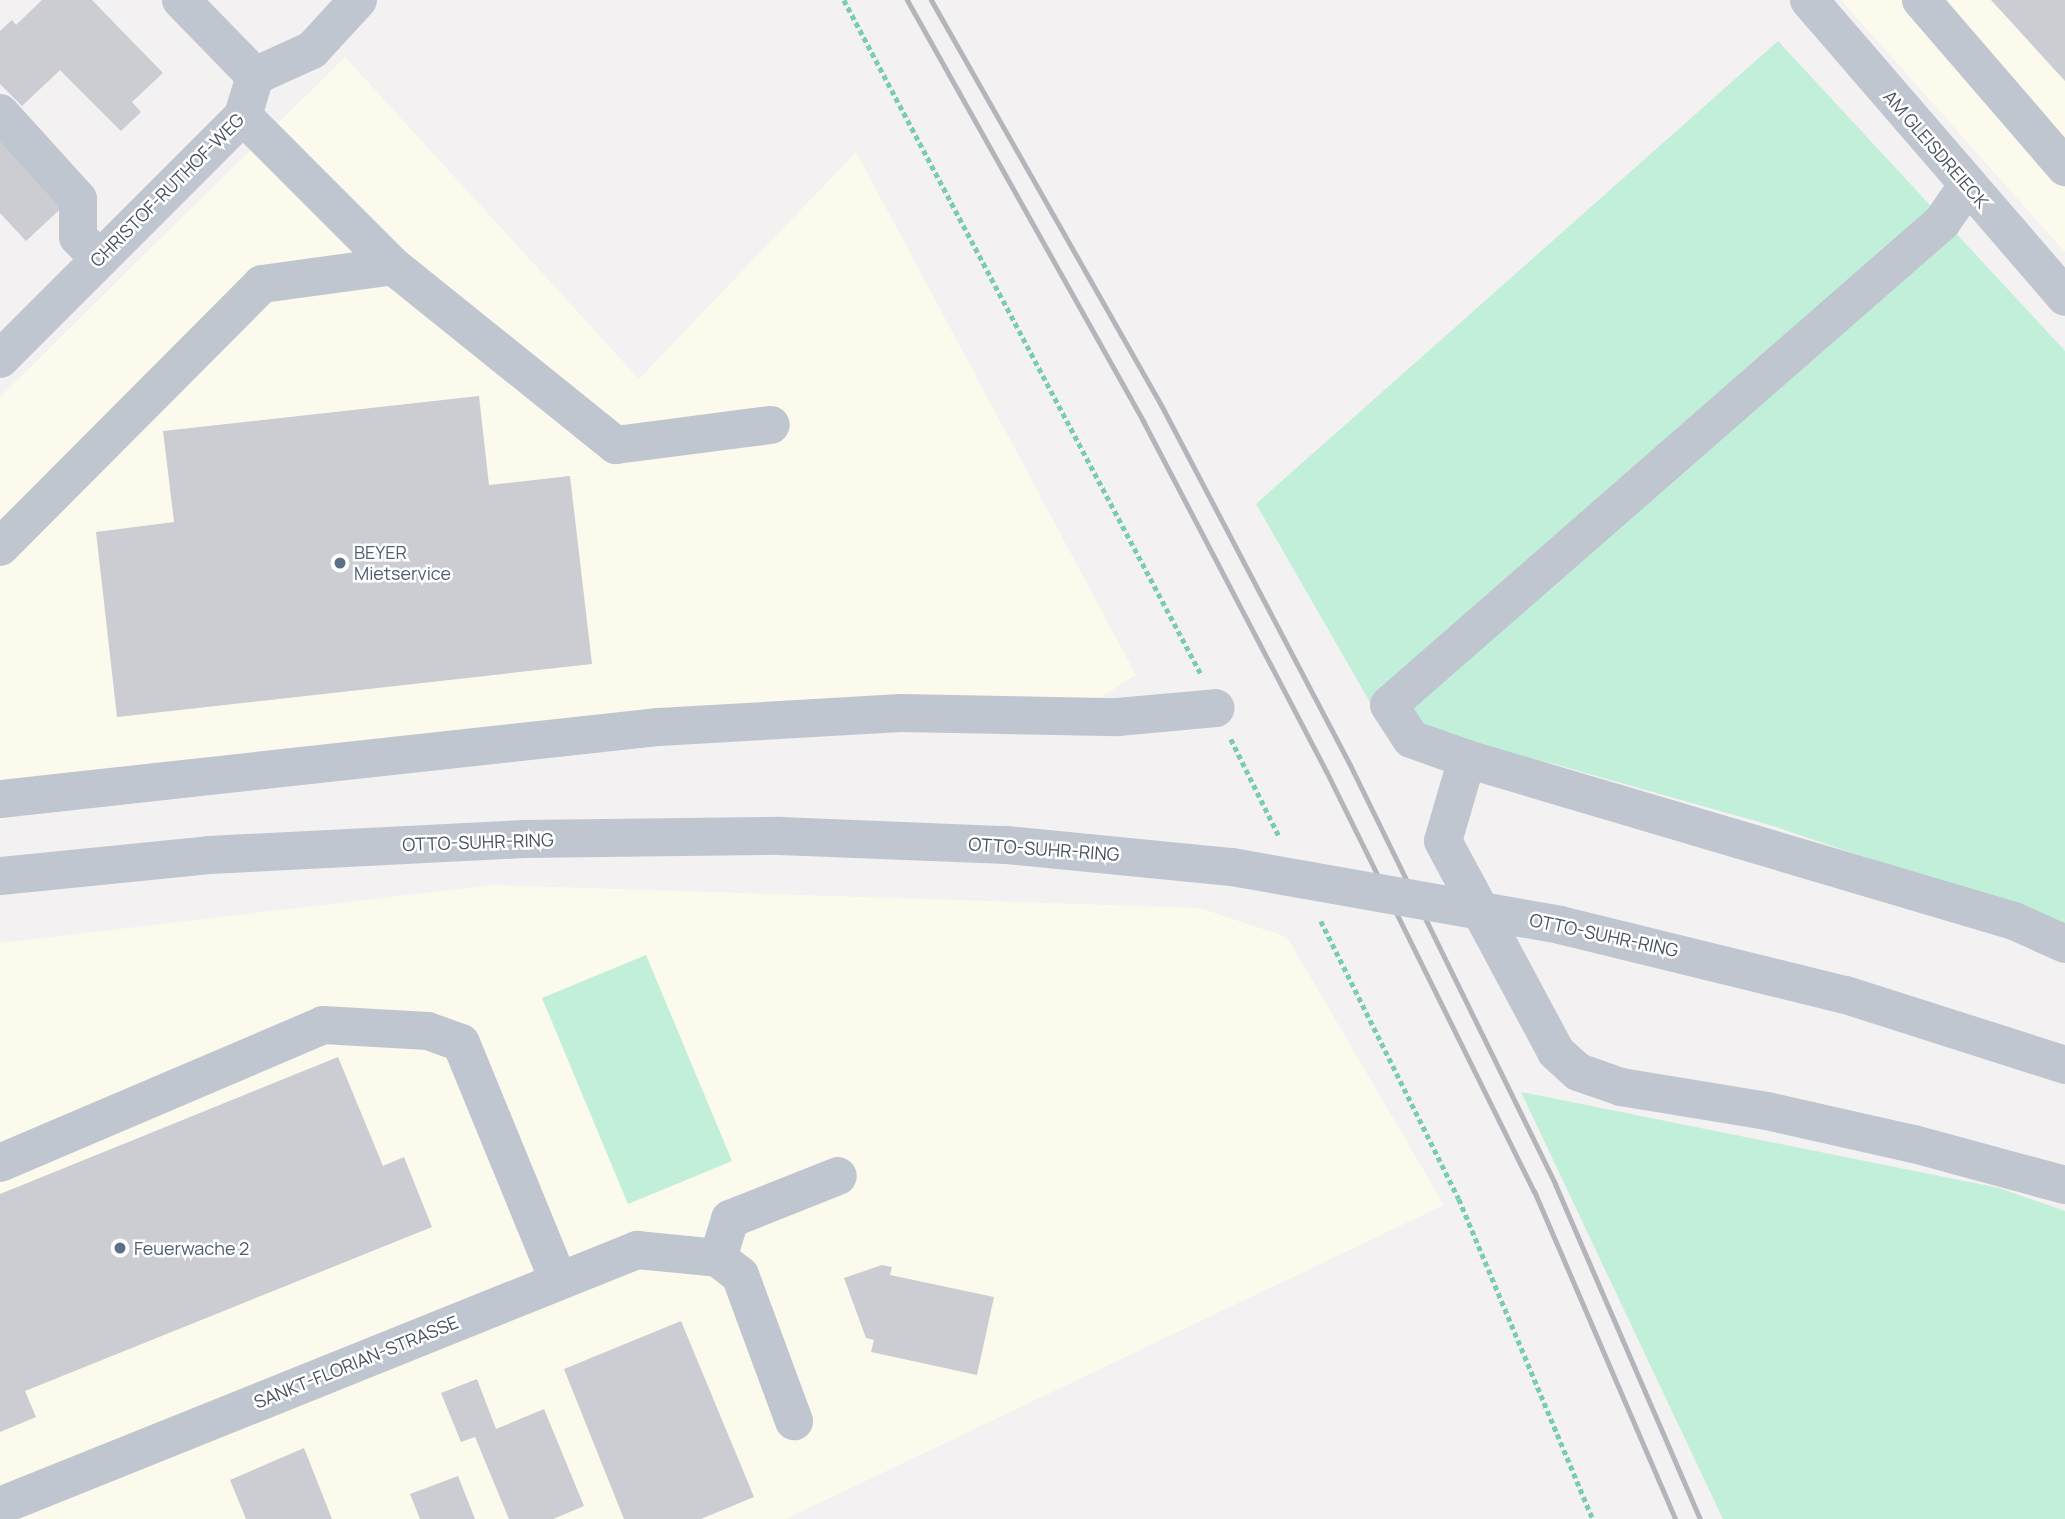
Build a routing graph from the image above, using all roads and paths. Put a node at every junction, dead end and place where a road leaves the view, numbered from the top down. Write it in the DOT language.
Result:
graph roads {
  1 [pos="181,0"];
  2 [pos="358,0"];
  3 [pos="844,0"];
  4 [pos="1809,0"];
  5 [pos="1921,0"];
  6 [pos="255,76"];
  7 [pos="0,113"];
  8 [pos="243,116"];
  9 [pos="2065,167"];
  10 [pos="1967,186"];
  11 [pos="99,260"];
  12 [pos="393,266"];
  13 [pos="2065,297"];
  14 [pos="0,359"];
  15 [pos="771,425"];
  16 [pos="0,547"];
  17 [pos="1216,708"];
  18 [pos="1467,759"];
  19 [pos="0,799"];
  20 [pos="1283,843"];
  21 [pos="0,876"];
  22 [pos="1319,916"];
  23 [pos="2065,944"];
  24 [pos="2065,1065"];
  25 [pos="0,1163"];
  26 [pos="838,1176"];
  27 [pos="2065,1185"];
  28 [pos="718,1258"];
  29 [pos="558,1280"];
  30 [pos="794,1421"];
  31 [pos="0,1506"];
  32 [pos="1593,1519"];
  1 -- 6 [label="street"];
  2 -- 6 [label="street"];
  3 -- 17 [label="path"];
  4 -- 10 [label="street, AM GLEISDREIECK"];
  5 -- 9 [label="street"];
  6 -- 8 [label="street, CHRISTOF-RUTHOF-WEG"];
  7 -- 11 [label="street"];
  8 -- 11 [label="street, CHRISTOF-RUTHOF-WEG"];
  8 -- 12 [label="street"];
  10 -- 13 [label="street, AM GLEISDREIECK"];
  10 -- 18 [label="street"];
  11 -- 14 [label="street, CHRISTOF-RUTHOF-WEG"];
  12 -- 15 [label="street"];
  12 -- 16 [label="street"];
  17 -- 19 [label="street"];
  17 -- 20 [label="path"];
  18 -- 23 [label="street"];
  18 -- 27 [label="street"];
  21 -- 24 [label="street, OTTO-SUHR-RING, bridge"];
  22 -- 32 [label="path"];
  25 -- 29 [label="street"];
  26 -- 28 [label="street"];
  28 -- 29 [label="street, SANKT-FLORIAN-STRASSE"];
  28 -- 30 [label="street"];
  29 -- 31 [label="street, SANKT-FLORIAN-STRASSE"];
}
